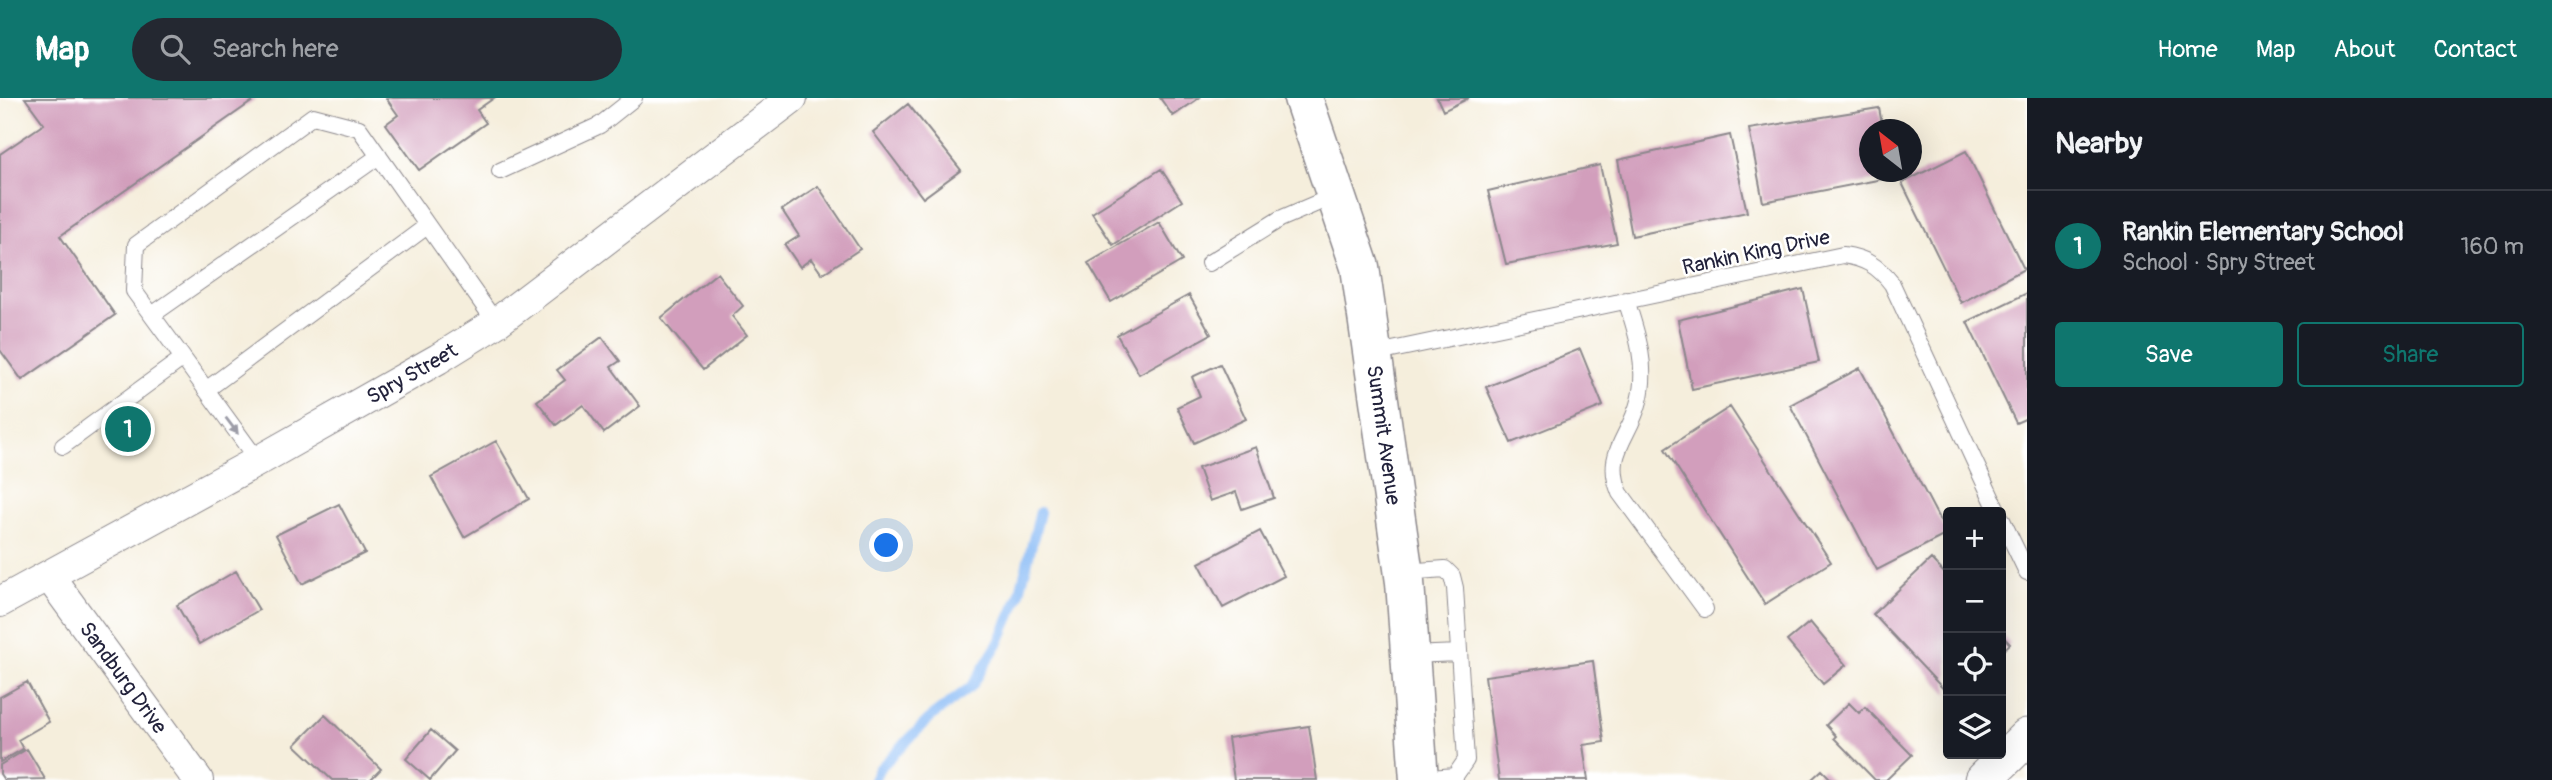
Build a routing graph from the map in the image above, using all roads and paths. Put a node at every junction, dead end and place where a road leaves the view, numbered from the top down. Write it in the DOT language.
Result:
graph roads {
  1 [pos="634,98"];
  2 [pos="792,98"];
  3 [pos="1303,98"];
  4 [pos="379,156"];
  5 [pos="500,171"];
  6 [pos="1336,195"];
  7 [pos="427,226"];
  8 [pos="1209,263"];
  9 [pos="1626,300"];
  10 [pos="152,315"];
  11 [pos="496,323"];
  12 [pos="1373,354"];
  13 [pos="183,358"];
  14 [pos="206,390"];
  15 [pos="63,446"];
  16 [pos="258,461"];
  17 [pos="1996,507"];
  18 [pos="2006,528"];
  19 [pos="1404,572"];
  20 [pos="2027,572"];
  21 [pos="49,576"];
  22 [pos="0,602"];
  23 [pos="1705,609"];
  24 [pos="1459,653"];
  25 [pos="1410,655"];
  26 [pos="2027,737"];
  27 [pos="198,780"];
  28 [pos="1419,780"];
  29 [pos="1983,780"];
  1 -- 5 [label="lane"];
  2 -- 11 [label="street, Spry Street"];
  3 -- 6 [label="main road, Summit Avenue"];
  4 -- 7 [label="lane"];
  4 -- 10 [label="lane"];
  4 -- 10 [label="lane"];
  6 -- 8 [label="lane"];
  6 -- 12 [label="main road, Summit Avenue"];
  7 -- 11 [label="lane"];
  7 -- 14 [label="lane"];
  9 -- 12 [label="lane, Rankin King Drive"];
  9 -- 17 [label="lane, Rankin King Drive"];
  9 -- 23 [label="lane"];
  10 -- 13 [label="lane"];
  11 -- 16 [label="street, Spry Street"];
  12 -- 19 [label="main road, Summit Avenue"];
  13 -- 14 [label="lane"];
  13 -- 15 [label="lane"];
  14 -- 16 [label="lane, one-way"];
  16 -- 21 [label="street, Spry Street"];
  18 -- 20 [label="lane"];
  19 -- 24 [label="lane"];
  19 -- 25 [label="main road, Summit Avenue"];
  21 -- 22 [label="street, Spry Street"];
  21 -- 27 [label="street, Sandburg Drive"];
  24 -- 25 [label="lane"];
  24 -- 28 [label="lane"];
  25 -- 28 [label="main road, Summit Avenue"];
  26 -- 29 [label="street"];
}
